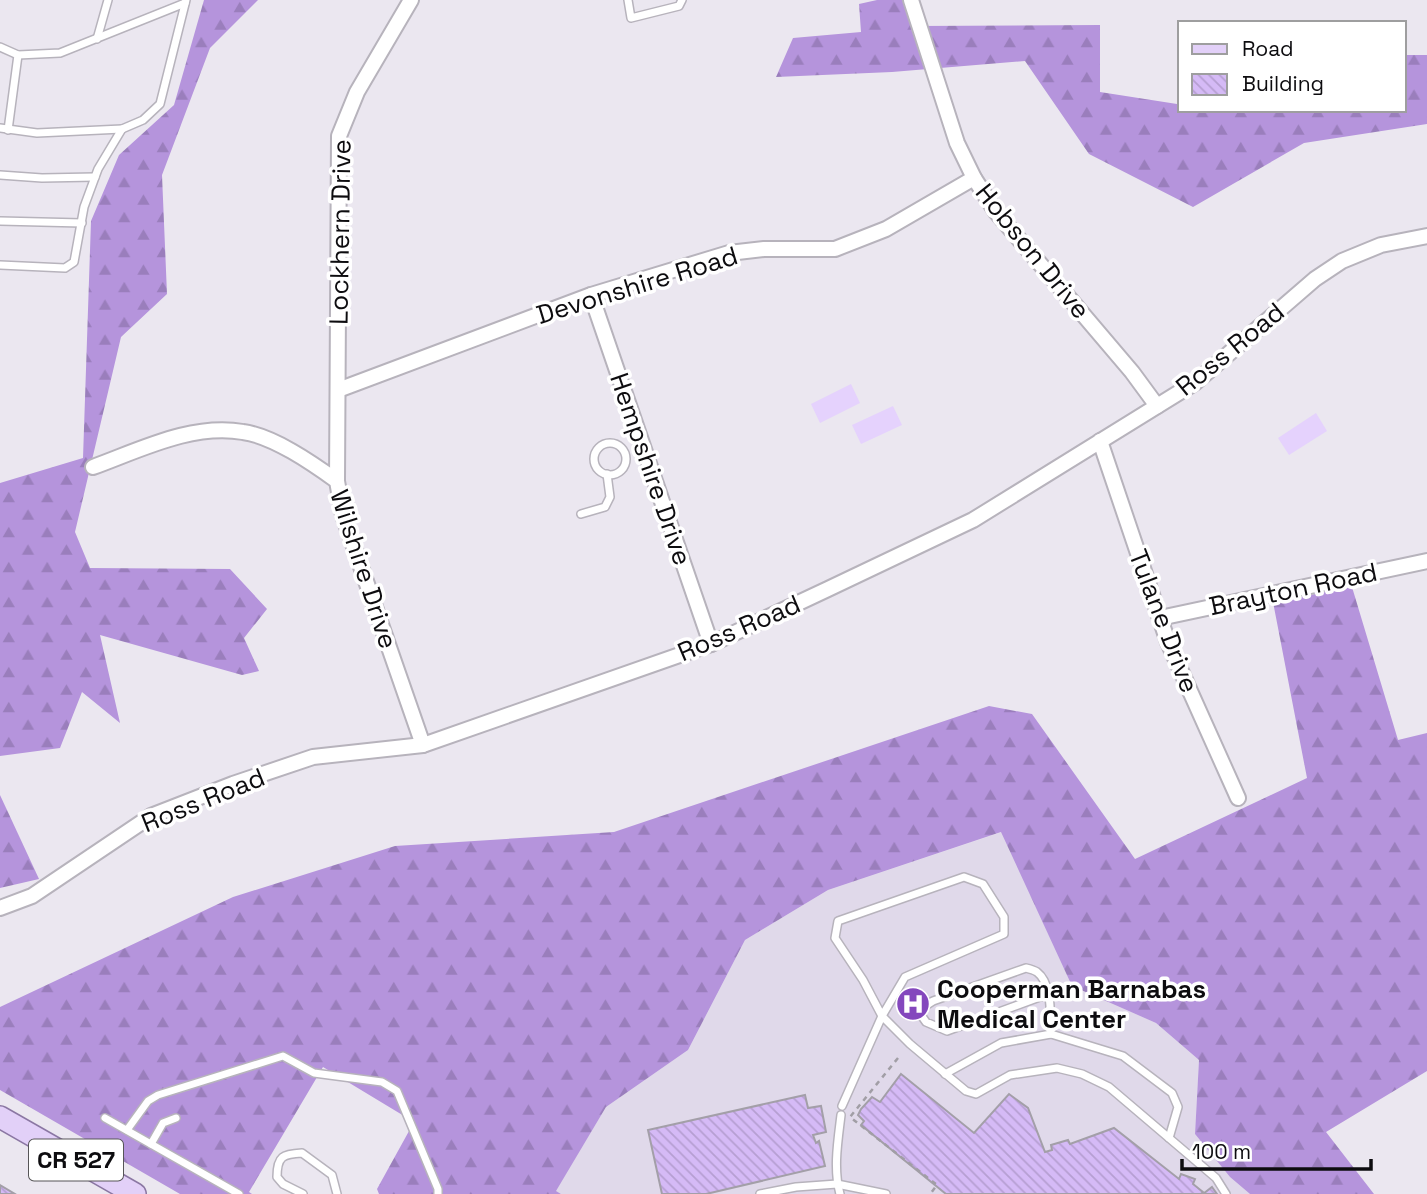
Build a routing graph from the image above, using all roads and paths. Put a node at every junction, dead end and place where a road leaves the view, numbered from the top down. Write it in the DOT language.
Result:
graph roads {
  1 [pos="108,0"];
  2 [pos="411,0"];
  3 [pos="628,0"];
  4 [pos="682,0"];
  5 [pos="911,0"];
  6 [pos="185,1"];
  7 [pos="97,39"];
  8 [pos="0,47"];
  9 [pos="18,55"];
  10 [pos="4,129"];
  11 [pos="122,129"];
  12 [pos="0,174"];
  13 [pos="95,177"];
  14 [pos="974,178"];
  15 [pos="0,220"];
  16 [pos="82,223"];
  17 [pos="1427,236"];
  18 [pos="0,264"];
  19 [pos="592,295"];
  20 [pos="338,390"];
  21 [pos="1157,406"];
  22 [pos="1100,441"];
  23 [pos="643,445"];
  24 [pos="624,452"];
  25 [pos="93,467"];
  26 [pos="607,474"];
  27 [pos="337,481"];
  28 [pos="581,514"];
  29 [pos="1427,561"];
  30 [pos="1160,618"];
  31 [pos="711,643"];
  32 [pos="424,745"];
  33 [pos="1238,798"];
  34 [pos="0,908"];
  35 [pos="1048,994"];
  36 [pos="882,1016"];
  37 [pos="1051,1034"];
  38 [pos="898,1058"];
  39 [pos="945,1074"];
  40 [pos="842,1106"];
  41 [pos="841,1115"];
  42 [pos="0,1117"];
  43 [pos="105,1118"];
  44 [pos="176,1118"];
  45 [pos="127,1130"];
  46 [pos="1169,1138"];
  47 [pos="151,1144"];
  48 [pos="837,1184"];
  49 [pos="289,1191"];
  50 [pos="931,1193"];
  51 [pos="135,1194"];
  52 [pos="239,1194"];
  53 [pos="303,1194"];
  54 [pos="337,1194"];
  55 [pos="438,1194"];
  56 [pos="760,1194"];
  57 [pos="840,1194"];
  58 [pos="886,1194"];
  59 [pos="1226,1194"];
  1 -- 7 [label="lane"];
  2 -- 20 [label="street, Lockhern Drive"];
  3 -- 4 [label="lane"];
  5 -- 14 [label="street, Hobson Drive"];
  6 -- 7 [label="lane"];
  6 -- 11 [label="lane"];
  7 -- 9 [label="lane"];
  8 -- 9 [label="lane"];
  9 -- 10 [label="lane"];
  10 -- 11 [label="lane"];
  11 -- 13 [label="lane"];
  12 -- 13 [label="lane"];
  13 -- 16 [label="lane"];
  14 -- 19 [label="street, Devonshire Road"];
  14 -- 21 [label="street, Hobson Drive"];
  15 -- 16 [label="lane"];
  16 -- 18 [label="lane"];
  17 -- 21 [label="street, Ross Road"];
  19 -- 20 [label="street, Devonshire Road"];
  19 -- 23 [label="street, Hempshire Drive"];
  20 -- 27 [label="street, Lockhern Drive"];
  21 -- 22 [label="street, Ross Road"];
  22 -- 30 [label="street, Tulane Drive"];
  22 -- 31 [label="street, Ross Road"];
  23 -- 24 [label="lane"];
  23 -- 31 [label="street, Hempshire Drive"];
  24 -- 26 [label="lane"];
  24 -- 26 [label="lane"];
  25 -- 27 [label="street, Wilshire Drive"];
  26 -- 28 [label="lane"];
  27 -- 32 [label="street, Wilshire Drive"];
  29 -- 30 [label="street, Brayton Road"];
  30 -- 33 [label="street, Tulane Drive"];
  31 -- 32 [label="street, Ross Road"];
  32 -- 34 [label="street, Ross Road"];
  35 -- 35 [label="lane"];
  35 -- 37 [label="lane"];
  36 -- 36 [label="lane"];
  36 -- 39 [label="lane"];
  36 -- 40 [label="lane"];
  37 -- 39 [label="lane"];
  37 -- 46 [label="lane"];
  38 -- 50 [label="path"];
  39 -- 46 [label="lane"];
  41 -- 48 [label="lane"];
  42 -- 51 [label="main road, CR 527"];
  43 -- 45 [label="lane"];
  44 -- 47 [label="lane"];
  45 -- 47 [label="lane"];
  45 -- 55 [label="lane"];
  46 -- 59 [label="lane"];
  47 -- 52 [label="lane"];
  48 -- 56 [label="lane"];
  48 -- 57 [label="lane"];
  48 -- 58 [label="lane"];
  49 -- 53 [label="lane"];
  49 -- 54 [label="lane"];
}
